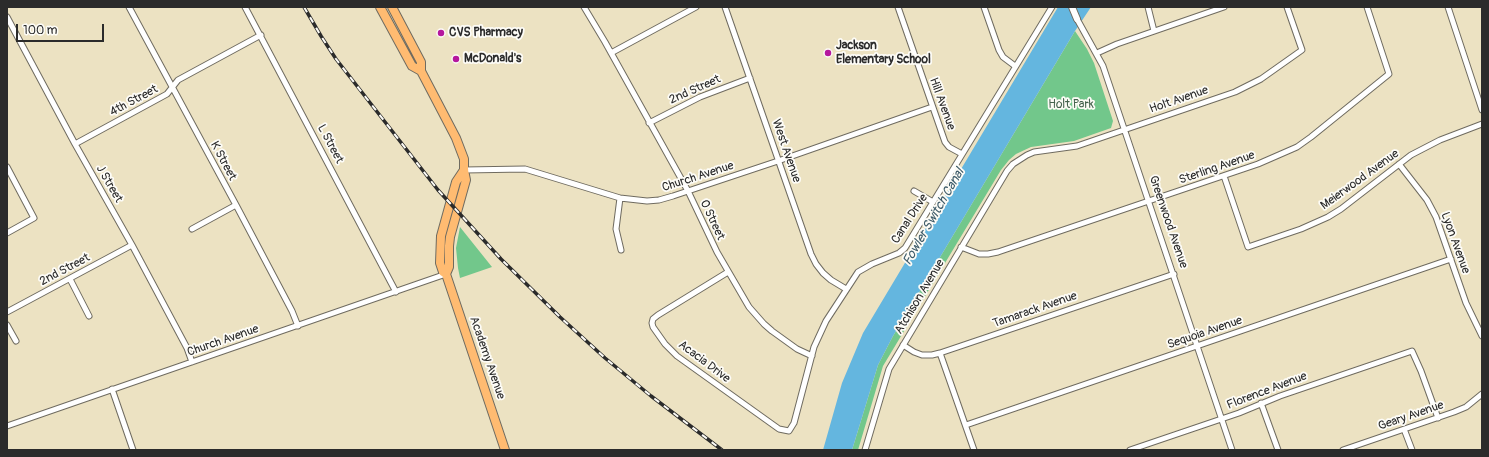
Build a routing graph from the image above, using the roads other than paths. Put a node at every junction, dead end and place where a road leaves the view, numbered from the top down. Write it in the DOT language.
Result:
graph roads {
  1 [pos="129,7"];
  2 [pos="245,7"];
  3 [pos="380,7"];
  4 [pos="392,7"];
  5 [pos="584,7"];
  6 [pos="696,7"];
  7 [pos="725,7"];
  8 [pos="898,7"];
  9 [pos="984,7"];
  10 [pos="1052,7"];
  11 [pos="1072,7"];
  12 [pos="1148,7"];
  13 [pos="1224,7"];
  14 [pos="1287,7"];
  15 [pos="1367,7"];
  16 [pos="1448,7"];
  17 [pos="7,17"];
  18 [pos="1077,19"];
  19 [pos="1154,31"];
  20 [pos="261,35"];
  21 [pos="611,53"];
  22 [pos="1097,53"];
  23 [pos="1015,66"];
  24 [pos="421,71"];
  25 [pos="750,78"];
  26 [pos="172,86"];
  27 [pos="932,107"];
  28 [pos="1482,110"];
  29 [pos="649,123"];
  30 [pos="1482,124"];
  31 [pos="1125,129"];
  32 [pos="75,144"];
  33 [pos="962,154"];
  34 [pos="778,161"];
  35 [pos="1013,164"];
  36 [pos="1399,164"];
  37 [pos="7,167"];
  38 [pos="464,170"];
  39 [pos="1224,176"];
  40 [pos="688,191"];
  41 [pos="914,191"];
  42 [pos="620,198"];
  43 [pos="1149,201"];
  44 [pos="933,202"];
  45 [pos="236,205"];
  46 [pos="192,229"];
  47 [pos="7,232"];
  48 [pos="132,245"];
  49 [pos="961,247"];
  50 [pos="621,250"];
  51 [pos="1451,259"];
  52 [pos="728,272"];
  53 [pos="446,274"];
  54 [pos="1174,274"];
  55 [pos="70,279"];
  56 [pos="846,289"];
  57 [pos="396,292"];
  58 [pos="7,312"];
  59 [pos="89,316"];
  60 [pos="7,325"];
  61 [pos="298,326"];
  62 [pos="1482,336"];
  63 [pos="16,341"];
  64 [pos="903,345"];
  65 [pos="1198,346"];
  66 [pos="940,353"];
  67 [pos="812,356"];
  68 [pos="192,362"];
  69 [pos="112,390"];
  70 [pos="1482,394"];
  71 [pos="1261,403"];
  72 [pos="1438,418"];
  73 [pos="1222,419"];
  74 [pos="966,425"];
  75 [pos="7,426"];
  76 [pos="1404,429"];
  77 [pos="789,431"];
  78 [pos="133,450"];
  79 [pos="506,450"];
  80 [pos="865,450"];
  81 [pos="974,450"];
  82 [pos="1130,450"];
  83 [pos="1232,450"];
  84 [pos="1278,450"];
  85 [pos="1343,450"];
  86 [pos="1412,450"];
  1 -- 26 [label="street, K Street"];
  2 -- 20 [label="street, L Street"];
  3 -- 24 [label="main road"];
  4 -- 24 [label="main road"];
  5 -- 21 [label="street, O Street"];
  6 -- 21 [label="street"];
  7 -- 25 [label="street, West Avenue"];
  8 -- 27 [label="street, Hill Avenue"];
  9 -- 23 [label="street"];
  10 -- 23 [label="street, Canal Drive"];
  11 -- 18 [label="street, Greenwood Avenue"];
  12 -- 19 [label="street"];
  13 -- 19 [label="street"];
  14 -- 31 [label="street, Holt Avenue"];
  15 -- 39 [label="street, Sterling Avenue"];
  16 -- 28 [label="street"];
  17 -- 32 [label="street, J Street"];
  18 -- 22 [label="street, Greenwood Avenue"];
  19 -- 22 [label="street"];
  20 -- 26 [label="street, 4th Street"];
  20 -- 57 [label="street, L Street"];
  21 -- 29 [label="street, O Street"];
  22 -- 31 [label="street, Greenwood Avenue"];
  23 -- 33 [label="street, Canal Drive"];
  24 -- 38 [label="main road"];
  25 -- 29 [label="street, 2nd Street"];
  25 -- 34 [label="street, West Avenue"];
  26 -- 32 [label="street, 4th Street"];
  26 -- 45 [label="street, K Street"];
  27 -- 33 [label="street, Hill Avenue"];
  27 -- 34 [label="street, Church Avenue"];
  29 -- 40 [label="street, O Street"];
  30 -- 36 [label="street, Meierwood Avenue"];
  31 -- 35 [label="street, Holt Avenue"];
  31 -- 43 [label="street, Greenwood Avenue"];
  32 -- 48 [label="street, J Street"];
  33 -- 44 [label="street, Canal Drive"];
  34 -- 40 [label="street, Church Avenue"];
  34 -- 56 [label="street, West Avenue"];
  35 -- 49 [label="street, Atchison Avenue"];
  36 -- 39 [label="street, Meierwood Avenue"];
  36 -- 51 [label="street, Lyon Avenue"];
  37 -- 47 [label="street"];
  38 -- 42 [label="street, Church Avenue"];
  38 -- 53 [label="main road, Academy Avenue"];
  39 -- 43 [label="street, Sterling Avenue"];
  40 -- 42 [label="street, Church Avenue"];
  40 -- 52 [label="street, O Street"];
  41 -- 44 [label="street"];
  42 -- 50 [label="street"];
  43 -- 49 [label="street, Sterling Avenue"];
  43 -- 54 [label="street, Greenwood Avenue"];
  44 -- 56 [label="street, Canal Drive"];
  45 -- 46 [label="street"];
  45 -- 61 [label="street, K Street"];
  48 -- 55 [label="street, 2nd Street"];
  48 -- 68 [label="street, J Street"];
  49 -- 64 [label="street, Atchison Avenue"];
  51 -- 62 [label="street, Lyon Avenue"];
  51 -- 65 [label="street, Sequoia Avenue"];
  52 -- 67 [label="street, O Street"];
  52 -- 77 [label="street, Acacia Drive"];
  53 -- 57 [label="street, Church Avenue"];
  53 -- 79 [label="main road, Academy Avenue"];
  54 -- 65 [label="street, Greenwood Avenue"];
  54 -- 66 [label="street, Tamarack Avenue"];
  55 -- 58 [label="street, 2nd Street"];
  55 -- 59 [label="street"];
  56 -- 67 [label="street, Canal Drive"];
  57 -- 61 [label="street, Church Avenue"];
  60 -- 63 [label="street"];
  61 -- 68 [label="street, Church Avenue"];
  64 -- 66 [label="street, Tamarack Avenue"];
  64 -- 80 [label="street, Atchison Avenue"];
  65 -- 73 [label="street, Greenwood Avenue"];
  65 -- 74 [label="street, Sequoia Avenue"];
  66 -- 74 [label="street"];
  67 -- 77 [label="street, Canal Drive"];
  68 -- 69 [label="street, Church Avenue"];
  69 -- 75 [label="street, Church Avenue"];
  69 -- 78 [label="street"];
  70 -- 72 [label="street, Geary Avenue"];
  71 -- 72 [label="street, Florence Avenue"];
  71 -- 73 [label="street, Florence Avenue"];
  71 -- 84 [label="street"];
  72 -- 76 [label="street, Geary Avenue"];
  73 -- 82 [label="street, Florence Avenue"];
  73 -- 83 [label="street, Greenwood Avenue"];
  74 -- 81 [label="street"];
  76 -- 85 [label="street, Geary Avenue"];
  76 -- 86 [label="street"];
}
